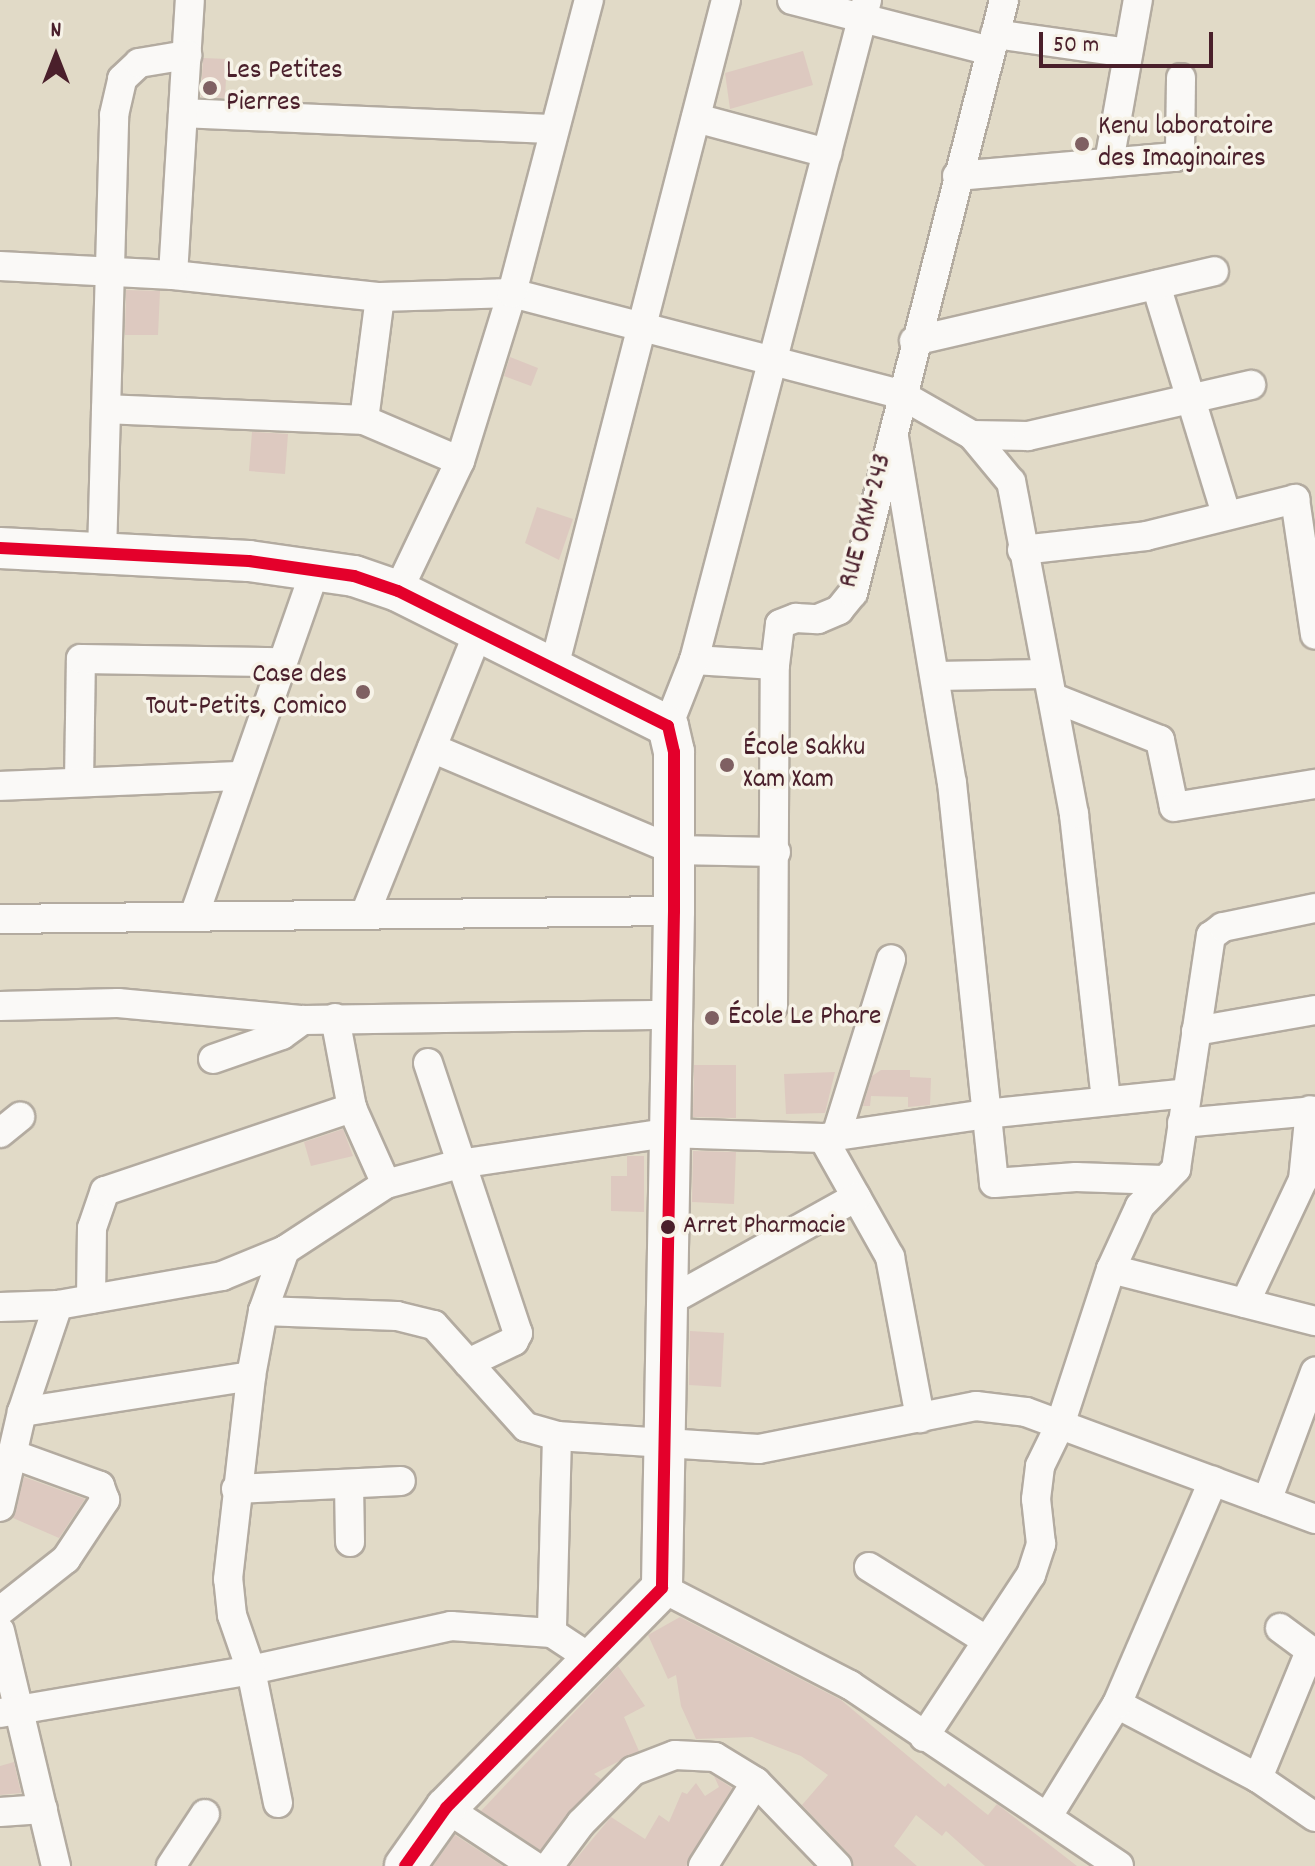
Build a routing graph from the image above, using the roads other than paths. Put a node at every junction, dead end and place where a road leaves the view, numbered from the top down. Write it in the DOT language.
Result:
graph roads {
  1 [pos="190,0"];
  2 [pos="589,0"];
  3 [pos="726,0"];
  4 [pos="792,0"];
  5 [pos="1004,0"];
  6 [pos="1138,0"];
  7 [pos="865,9"];
  8 [pos="993,43"];
  9 [pos="1128,53"];
  10 [pos="187,55"];
  11 [pos="1181,78"];
  12 [pos="183,113"];
  13 [pos="696,118"];
  14 [pos="554,129"];
  15 [pos="827,153"];
  16 [pos="1109,162"];
  17 [pos="957,176"];
  18 [pos="0,266"];
  19 [pos="1214,271"];
  20 [pos="110,272"];
  21 [pos="173,275"];
  22 [pos="1156,285"];
  23 [pos="512,293"];
  24 [pos="380,297"];
  25 [pos="642,327"];
  26 [pos="914,341"];
  27 [pos="772,360"];
  28 [pos="1251,385"];
  29 [pos="900,394"];
  30 [pos="1193,401"];
  31 [pos="106,409"];
  32 [pos="364,420"];
  33 [pos="892,425"];
  34 [pos="972,435"];
  35 [pos="460,461"];
  36 [pos="1226,514"];
  37 [pos="0,548"];
  38 [pos="1022,550"];
  39 [pos="102,554"];
  40 [pos="316,567"];
  41 [pos="398,591"];
  42 [pos="479,630"];
  43 [pos="1315,635"];
  44 [pos="694,660"];
  45 [pos="282,662"];
  46 [pos="775,665"];
  47 [pos="554,667"];
  48 [pos="936,676"];
  49 [pos="1049,686"];
  50 [pos="668,726"];
  51 [pos="432,748"];
  52 [pos="242,776"];
  53 [pos="79,782"];
  54 [pos="1315,784"];
  55 [pos="0,786"];
  56 [pos="674,850"];
  57 [pos="776,852"];
  58 [pos="1315,908"];
  59 [pos="674,911"];
  60 [pos="365,914"];
  61 [pos="194,916"];
  62 [pos="0,919"];
  63 [pos="891,959"];
  64 [pos="0,1006"];
  65 [pos="773,1006"];
  66 [pos="1315,1010"];
  67 [pos="671,1015"];
  68 [pos="335,1018"];
  69 [pos="303,1020"];
  70 [pos="1196,1031"];
  71 [pos="213,1059"];
  72 [pos="428,1063"];
  73 [pos="1187,1093"];
  74 [pos="1106,1100"];
  75 [pos="352,1108"];
  76 [pos="1312,1110"];
  77 [pos="985,1114"];
  78 [pos="1182,1123"];
  79 [pos="666,1133"];
  80 [pos="829,1137"];
  81 [pos="459,1164"];
  82 [pos="1163,1180"];
  83 [pos="386,1184"];
  84 [pos="856,1197"];
  85 [pos="285,1250"];
  86 [pos="1111,1269"];
  87 [pos="91,1299"];
  88 [pos="1245,1303"];
  89 [pos="664,1304"];
  90 [pos="58,1305"];
  91 [pos="0,1307"];
  92 [pos="263,1311"];
  93 [pos="1315,1321"];
  94 [pos="468,1363"];
  95 [pos="1315,1372"];
  96 [pos="251,1376"];
  97 [pos="22,1412"];
  98 [pos="920,1418"];
  99 [pos="1060,1425"];
  100 [pos="557,1436"];
  101 [pos="667,1445"];
  102 [pos="12,1454"];
  103 [pos="401,1481"];
  104 [pos="1213,1481"];
  105 [pos="349,1484"];
  106 [pos="236,1489"];
  107 [pos="1267,1501"];
  108 [pos="0,1507"];
  109 [pos="1315,1519"];
  110 [pos="350,1542"];
  111 [pos="869,1567"];
  112 [pos="662,1588"];
  113 [pos="0,1611"];
  114 [pos="1280,1628"];
  115 [pos="0,1631"];
  116 [pos="552,1633"];
  117 [pos="986,1640"];
  118 [pos="1312,1653"];
  119 [pos="593,1660"];
  120 [pos="251,1670"];
  121 [pos="1117,1704"];
  122 [pos="8,1712"];
  123 [pos="924,1737"];
  124 [pos="1258,1778"];
  125 [pos="756,1782"];
  126 [pos="278,1803"];
  127 [pos="446,1808"];
  128 [pos="43,1809"];
  129 [pos="0,1812"];
  130 [pos="205,1814"];
  131 [pos="1048,1816"];
  132 [pos="1315,1817"];
  133 [pos="56,1866"];
  134 [pos="171,1866"];
  135 [pos="405,1866"];
  136 [pos="534,1866"];
  137 [pos="549,1866"];
  138 [pos="703,1866"];
  139 [pos="837,1866"];
  140 [pos="1119,1866"];
  1 -- 10 [label="street"];
  2 -- 14 [label="street"];
  3 -- 13 [label="street"];
  4 -- 7 [label="street"];
  5 -- 8 [label="street, RUE OKM-243"];
  6 -- 9 [label="street"];
  7 -- 8 [label="street"];
  7 -- 15 [label="street"];
  8 -- 9 [label="street"];
  8 -- 17 [label="street, RUE OKM-243"];
  9 -- 16 [label="street"];
  10 -- 12 [label="street"];
  10 -- 20 [label="street"];
  11 -- 16 [label="street"];
  12 -- 14 [label="street"];
  12 -- 21 [label="street"];
  13 -- 15 [label="street"];
  13 -- 25 [label="street"];
  14 -- 23 [label="street"];
  15 -- 27 [label="street"];
  16 -- 17 [label="street"];
  17 -- 26 [label="street, RUE OKM-243"];
  18 -- 20 [label="street"];
  19 -- 22 [label="street"];
  20 -- 21 [label="street"];
  20 -- 31 [label="street"];
  21 -- 24 [label="street"];
  22 -- 26 [label="street"];
  22 -- 30 [label="street"];
  23 -- 24 [label="street"];
  23 -- 25 [label="street"];
  23 -- 35 [label="street"];
  24 -- 32 [label="street"];
  25 -- 27 [label="street"];
  25 -- 47 [label="street"];
  26 -- 29 [label="street, RUE OKM-243"];
  27 -- 29 [label="street"];
  27 -- 44 [label="street"];
  28 -- 30 [label="street"];
  29 -- 33 [label="street, RUE OKM-243"];
  29 -- 34 [label="street"];
  30 -- 34 [label="street"];
  30 -- 36 [label="street"];
  31 -- 32 [label="street"];
  31 -- 39 [label="street"];
  32 -- 35 [label="street"];
  33 -- 46 [label="street, RUE OKM-243"];
  33 -- 48 [label="street"];
  34 -- 38 [label="street"];
  35 -- 41 [label="street"];
  36 -- 38 [label="street"];
  36 -- 43 [label="street"];
  37 -- 39 [label="street"];
  38 -- 49 [label="street"];
  39 -- 40 [label="street"];
  40 -- 41 [label="street"];
  40 -- 45 [label="street"];
  41 -- 42 [label="street"];
  42 -- 47 [label="street"];
  42 -- 51 [label="street"];
  44 -- 46 [label="street"];
  44 -- 50 [label="street"];
  45 -- 52 [label="street"];
  45 -- 53 [label="street"];
  46 -- 57 [label="street, RUE OKM-243"];
  47 -- 50 [label="street"];
  48 -- 49 [label="street"];
  48 -- 77 [label="street"];
  49 -- 54 [label="street"];
  49 -- 74 [label="street"];
  50 -- 56 [label="street"];
  51 -- 56 [label="street"];
  51 -- 60 [label="street"];
  52 -- 53 [label="street"];
  52 -- 61 [label="street"];
  53 -- 55 [label="street"];
  56 -- 57 [label="street"];
  56 -- 59 [label="street"];
  57 -- 65 [label="street, RUE OKM-243"];
  58 -- 70 [label="street"];
  59 -- 60 [label="street"];
  59 -- 67 [label="street"];
  60 -- 61 [label="street"];
  61 -- 62 [label="street"];
  63 -- 80 [label="street"];
  64 -- 69 [label="street"];
  66 -- 70 [label="street"];
  67 -- 68 [label="street"];
  67 -- 79 [label="street"];
  68 -- 69 [label="street"];
  68 -- 75 [label="street"];
  69 -- 71 [label="street"];
  70 -- 73 [label="street"];
  72 -- 81 [label="street"];
  73 -- 74 [label="street"];
  73 -- 78 [label="street"];
  74 -- 77 [label="street"];
  75 -- 83 [label="street"];
  75 -- 87 [label="street"];
  76 -- 78 [label="street"];
  76 -- 88 [label="street"];
  77 -- 80 [label="street"];
  77 -- 82 [label="street"];
  78 -- 82 [label="street"];
  79 -- 80 [label="street"];
  79 -- 81 [label="street"];
  79 -- 89 [label="street"];
  80 -- 84 [label="street"];
  81 -- 83 [label="street"];
  81 -- 94 [label="street"];
  82 -- 86 [label="street"];
  83 -- 85 [label="street"];
  84 -- 89 [label="street"];
  84 -- 98 [label="street"];
  85 -- 87 [label="street"];
  85 -- 92 [label="street"];
  86 -- 88 [label="street"];
  86 -- 99 [label="street"];
  87 -- 90 [label="street"];
  88 -- 93 [label="street"];
  89 -- 101 [label="street"];
  90 -- 91 [label="street"];
  90 -- 97 [label="street"];
  92 -- 94 [label="street"];
  92 -- 96 [label="street"];
  94 -- 100 [label="street"];
  95 -- 107 [label="street"];
  96 -- 97 [label="street"];
  96 -- 106 [label="street"];
  97 -- 102 [label="street"];
  98 -- 99 [label="street"];
  98 -- 101 [label="street"];
  99 -- 104 [label="street"];
  99 -- 117 [label="street"];
  100 -- 101 [label="street"];
  100 -- 116 [label="street"];
  101 -- 112 [label="street"];
  102 -- 108 [label="street"];
  102 -- 113 [label="street"];
  103 -- 105 [label="street"];
  104 -- 107 [label="street"];
  104 -- 121 [label="street"];
  105 -- 106 [label="street"];
  105 -- 110 [label="street"];
  106 -- 120 [label="street"];
  107 -- 109 [label="street"];
  111 -- 117 [label="street"];
  112 -- 119 [label="street"];
  112 -- 123 [label="street"];
  114 -- 118 [label="street"];
  115 -- 122 [label="street"];
  116 -- 119 [label="street"];
  116 -- 120 [label="street"];
  117 -- 123 [label="street"];
  118 -- 124 [label="street"];
  119 -- 127 [label="street"];
  120 -- 122 [label="street"];
  120 -- 126 [label="street"];
  121 -- 124 [label="street"];
  121 -- 131 [label="street"];
  122 -- 128 [label="street"];
  123 -- 131 [label="street"];
  124 -- 132 [label="street"];
  125 -- 137 [label="street"];
  125 -- 138 [label="street"];
  125 -- 139 [label="street"];
  127 -- 135 [label="street"];
  127 -- 136 [label="street"];
  128 -- 129 [label="street"];
  128 -- 133 [label="street"];
  130 -- 134 [label="street"];
  131 -- 140 [label="street"];
}
